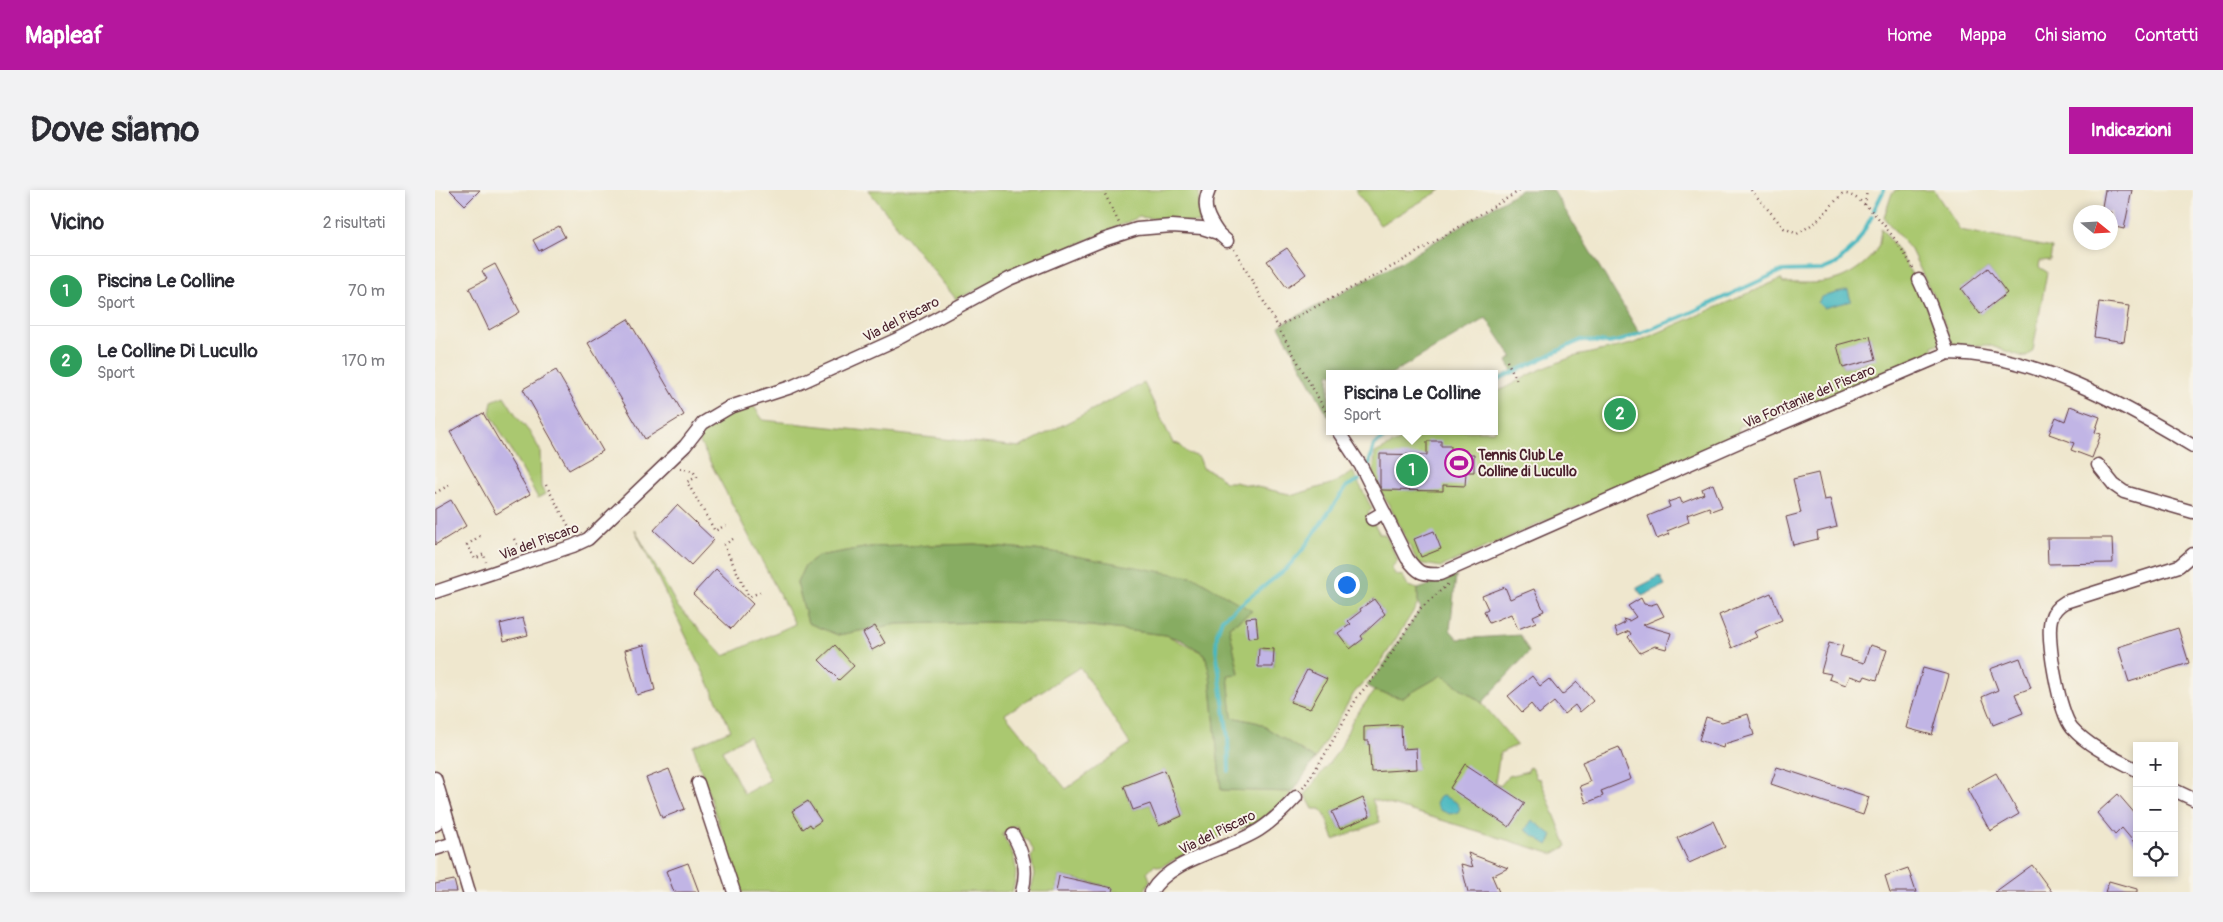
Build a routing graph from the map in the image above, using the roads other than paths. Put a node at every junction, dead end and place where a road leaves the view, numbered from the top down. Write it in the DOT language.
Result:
graph roads {
  1 [pos="1209,190"];
  2 [pos="1919,280"];
  3 [pos="1949,353"];
  4 [pos="1341,435"];
  5 [pos="1351,435"];
  6 [pos="1348,446"];
  7 [pos="2193,446"];
  8 [pos="2098,465"];
  9 [pos="1384,512"];
  10 [pos="2193,512"];
  11 [pos="1371,519"];
  12 [pos="2193,554"];
  13 [pos="435,592"];
  14 [pos="2133,768"];
  15 [pos="435,778"];
  16 [pos="698,783"];
  17 [pos="2178,792"];
  18 [pos="440,797"];
  19 [pos="1296,797"];
  20 [pos="2193,799"];
  21 [pos="435,825"];
  22 [pos="1013,835"];
  23 [pos="453,843"];
  24 [pos="435,849"];
  25 [pos="469,892"];
  26 [pos="734,892"];
  27 [pos="1022,892"];
  28 [pos="1151,892"];
  1 -- 13 [label="street, Via del Piscaro"];
  2 -- 3 [label="street"];
  3 -- 7 [label="street, Via Fontanile del Piscaro"];
  3 -- 9 [label="street, Via Fontanile del Piscaro"];
  4 -- 6 [label="street"];
  5 -- 6 [label="street"];
  6 -- 9 [label="street"];
  8 -- 10 [label="street"];
  9 -- 11 [label="street"];
  12 -- 14 [label="street"];
  15 -- 18 [label="street"];
  16 -- 26 [label="street"];
  17 -- 20 [label="street"];
  18 -- 21 [label="street"];
  18 -- 23 [label="street"];
  19 -- 28 [label="street, Via del Piscaro"];
  22 -- 27 [label="street"];
  23 -- 24 [label="street"];
  23 -- 25 [label="street"];
}
